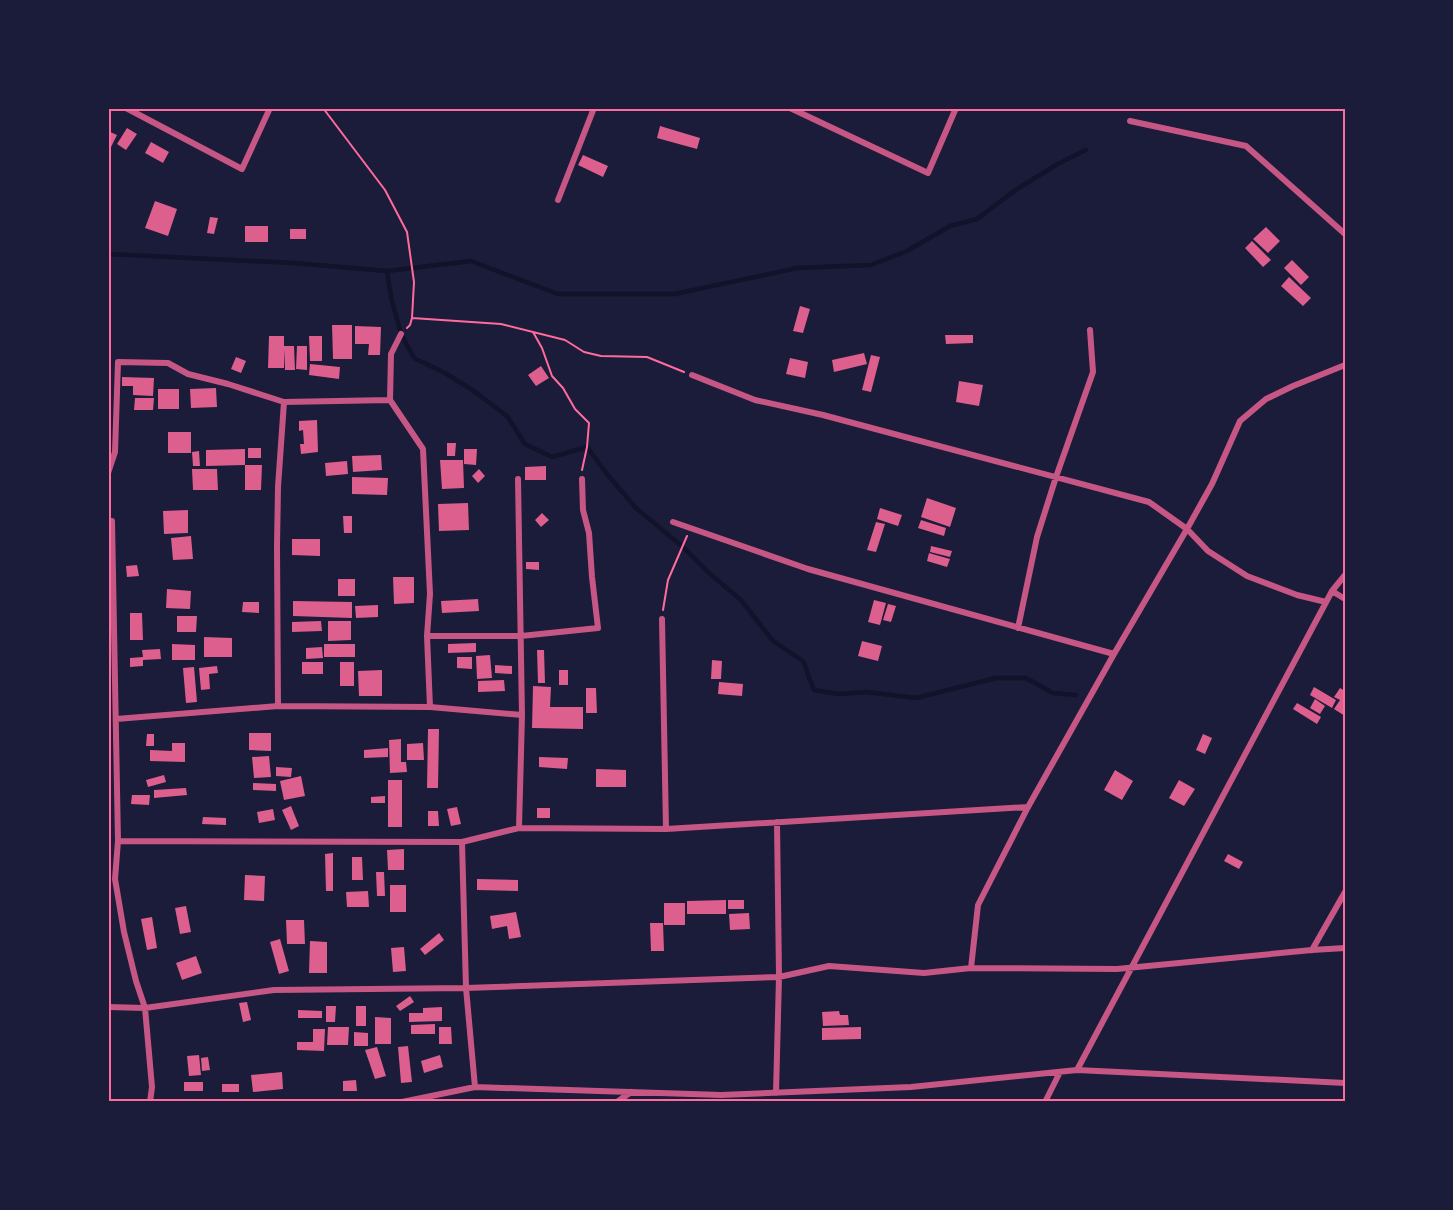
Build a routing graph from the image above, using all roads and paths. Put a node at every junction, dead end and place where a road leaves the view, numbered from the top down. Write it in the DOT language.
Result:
graph roads {
  1 [pos="126,108"];
  2 [pos="270,108"];
  3 [pos="324,108"];
  4 [pos="594,108"];
  5 [pos="790,108"];
  6 [pos="956,108"];
  7 [pos="1130,121"];
  8 [pos="558,200"];
  9 [pos="1345,234"];
  10 [pos="1090,330"];
  11 [pos="533,332"];
  12 [pos="401,334"];
  13 [pos="1345,365"];
  14 [pos="692,375"];
  15 [pos="390,400"];
  16 [pos="284,402"];
  17 [pos="108,473"];
  18 [pos="1056,477"];
  19 [pos="582,478"];
  20 [pos="518,479"];
  21 [pos="108,521"];
  22 [pos="673,522"];
  23 [pos="691,529"];
  24 [pos="1188,529"];
  25 [pos="1345,575"];
  26 [pos="1332,591"];
  27 [pos="1345,599"];
  28 [pos="1326,602"];
  29 [pos="662,619"];
  30 [pos="1017,628"];
  31 [pos="427,636"];
  32 [pos="521,636"];
  33 [pos="1114,654"];
  34 [pos="111,674"];
  35 [pos="278,706"];
  36 [pos="430,707"];
  37 [pos="522,715"];
  38 [pos="116,719"];
  39 [pos="1028,807"];
  40 [pos="777,822"];
  41 [pos="519,828"];
  42 [pos="666,829"];
  43 [pos="118,841"];
  44 [pos="462,842"];
  45 [pos="1345,892"];
  46 [pos="1345,948"];
  47 [pos="1312,950"];
  48 [pos="971,968"];
  49 [pos="1132,968"];
  50 [pos="779,977"];
  51 [pos="466,988"];
  52 [pos="108,1007"];
  53 [pos="145,1008"];
  54 [pos="1077,1070"];
  55 [pos="1060,1072"];
  56 [pos="1345,1083"];
  57 [pos="474,1087"];
  58 [pos="631,1092"];
  59 [pos="776,1093"];
  60 [pos="150,1102"];
  61 [pos="402,1102"];
  62 [pos="617,1102"];
  63 [pos="1045,1102"];
  1 -- 2 [label="street"];
  3 -- 11 [label="path"];
  4 -- 8 [label="street"];
  5 -- 6 [label="street"];
  7 -- 9 [label="street"];
  10 -- 18 [label="street"];
  11 -- 14 [label="path"];
  11 -- 19 [label="path"];
  12 -- 15 [label="street"];
  13 -- 24 [label="street"];
  14 -- 18 [label="street"];
  15 -- 16 [label="street"];
  15 -- 31 [label="street"];
  16 -- 17 [label="street"];
  16 -- 35 [label="street"];
  18 -- 24 [label="street"];
  18 -- 30 [label="street"];
  19 -- 32 [label="street"];
  20 -- 32 [label="street"];
  21 -- 34 [label="street"];
  22 -- 23 [label="street"];
  23 -- 29 [label="path"];
  23 -- 30 [label="street"];
  24 -- 28 [label="street"];
  24 -- 33 [label="street"];
  25 -- 26 [label="street"];
  26 -- 27 [label="street"];
  26 -- 28 [label="street"];
  28 -- 49 [label="street"];
  29 -- 42 [label="street"];
  30 -- 33 [label="street"];
  31 -- 32 [label="street"];
  31 -- 36 [label="street"];
  32 -- 37 [label="street"];
  33 -- 39 [label="street"];
  34 -- 38 [label="street"];
  35 -- 36 [label="street"];
  35 -- 38 [label="street"];
  36 -- 37 [label="street"];
  37 -- 41 [label="street"];
  38 -- 43 [label="street"];
  39 -- 40 [label="street"];
  39 -- 48 [label="street"];
  40 -- 42 [label="street"];
  40 -- 50 [label="street"];
  41 -- 42 [label="street"];
  41 -- 44 [label="street"];
  43 -- 44 [label="street"];
  43 -- 53 [label="street"];
  44 -- 51 [label="street"];
  45 -- 47 [label="street"];
  46 -- 47 [label="street"];
  47 -- 49 [label="street"];
  48 -- 49 [label="street"];
  48 -- 50 [label="street"];
  49 -- 54 [label="street"];
  50 -- 51 [label="street"];
  50 -- 59 [label="street"];
  51 -- 53 [label="street"];
  51 -- 57 [label="street"];
  52 -- 53 [label="street"];
  53 -- 60 [label="street"];
  54 -- 55 [label="street"];
  54 -- 56 [label="street"];
  55 -- 59 [label="street"];
  55 -- 63 [label="street"];
  57 -- 58 [label="street"];
  57 -- 61 [label="street"];
  58 -- 59 [label="street"];
  58 -- 62 [label="street"];
}
